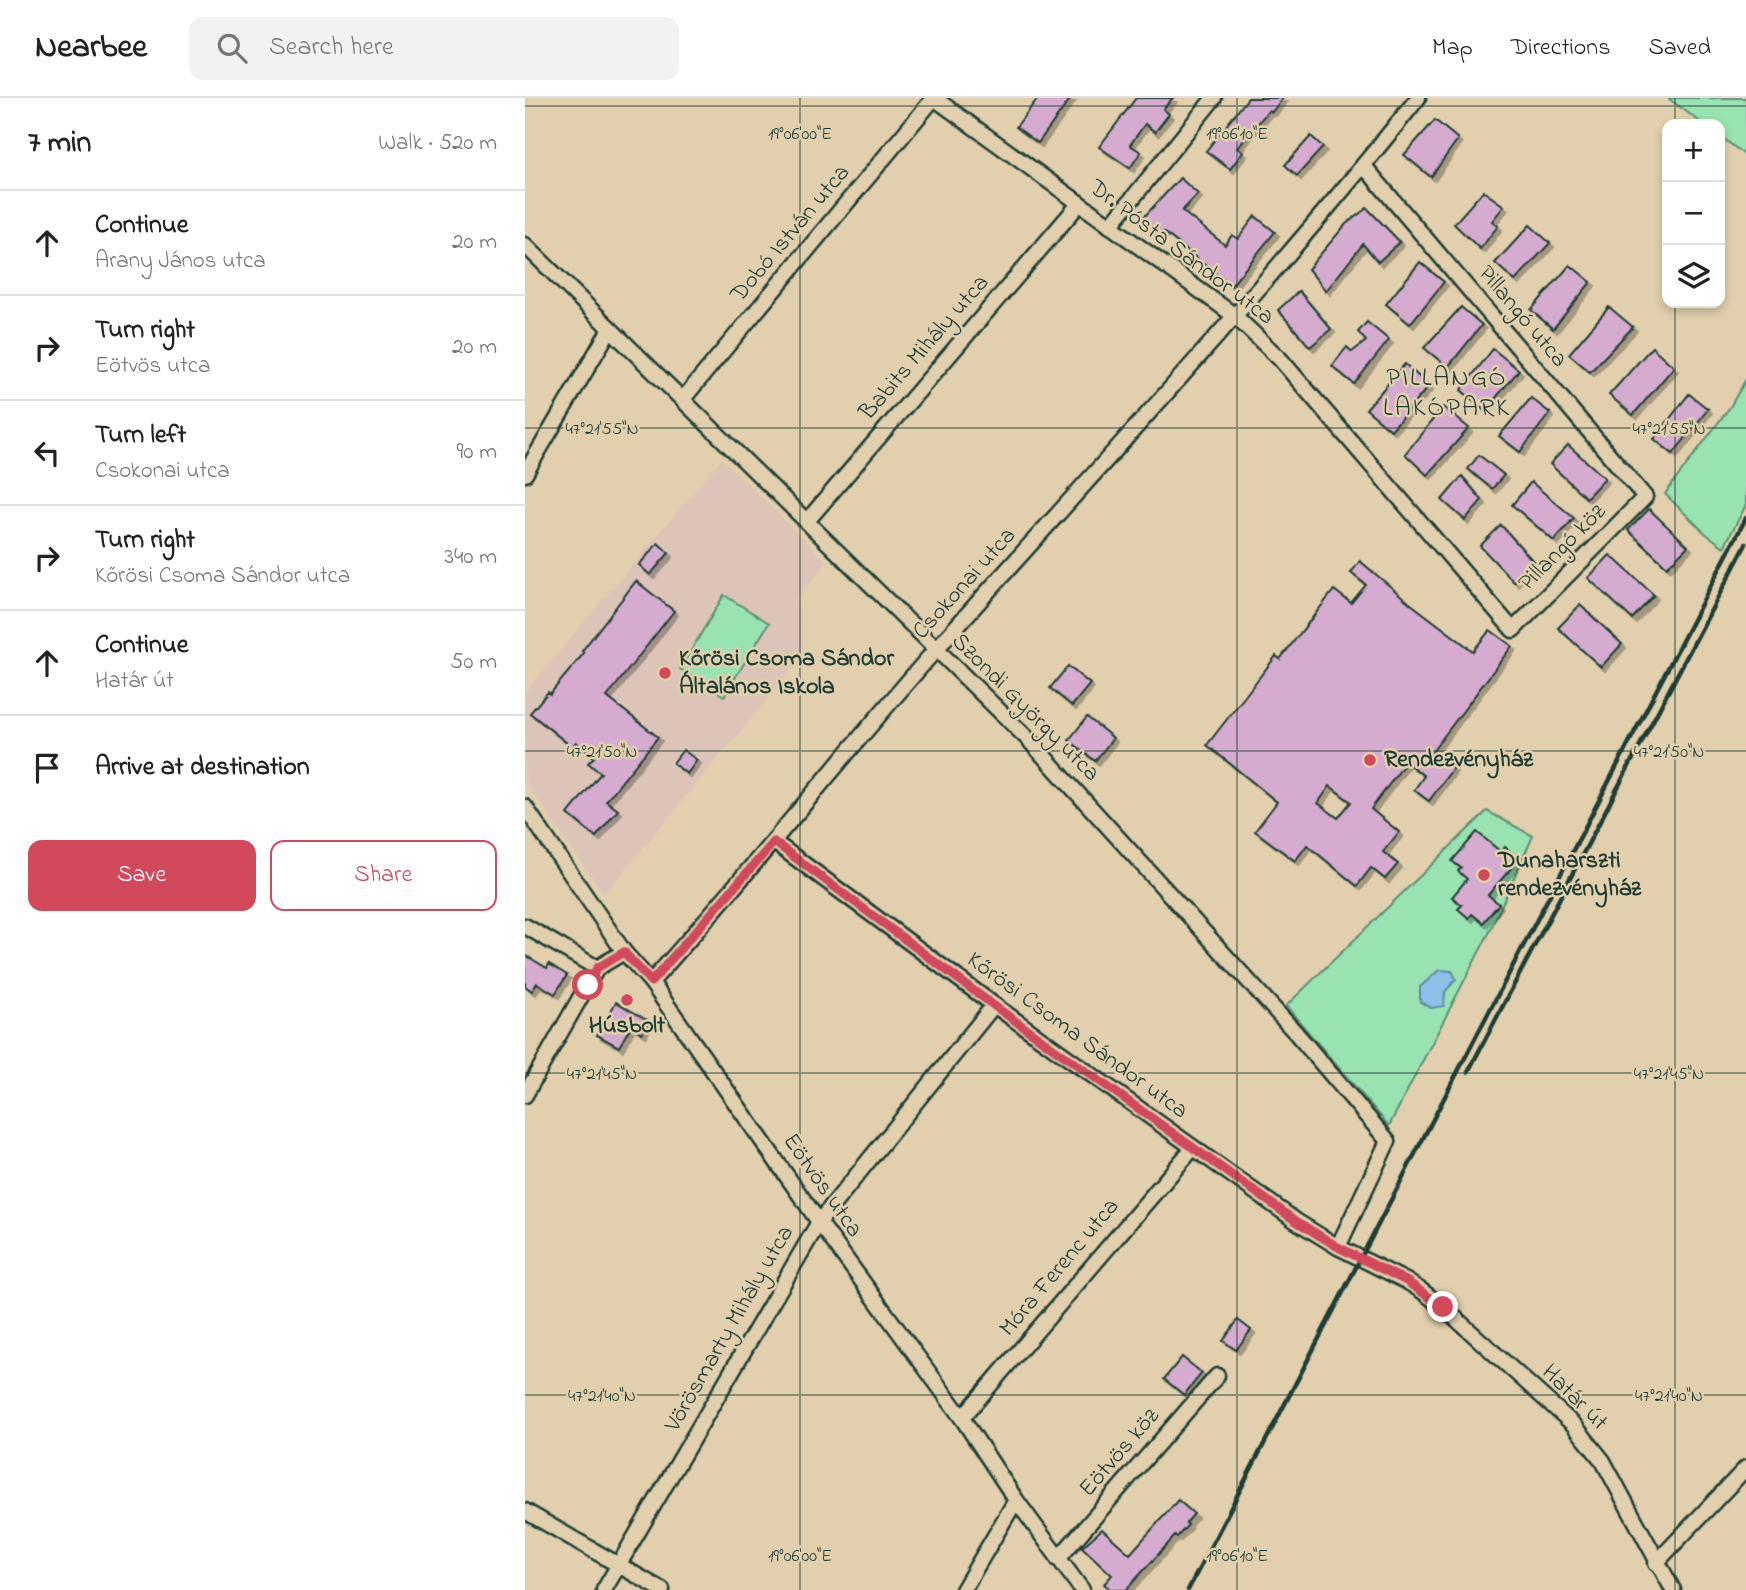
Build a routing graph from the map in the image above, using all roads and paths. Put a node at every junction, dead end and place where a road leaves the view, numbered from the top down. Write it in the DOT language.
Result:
graph roads {
  1 [pos="934,98"];
  2 [pos="1214,98"];
  3 [pos="1418,98"];
  4 [pos="1364,166"];
  5 [pos="1079,204"];
  6 [pos="1111,226"];
  7 [pos="525,245"];
  8 [pos="1235,316"];
  9 [pos="610,329"];
  10 [pos="683,399"];
  11 [pos="525,474"];
  12 [pos="1645,497"];
  13 [pos="807,521"];
  14 [pos="1513,630"];
  15 [pos="936,650"];
  16 [pos="525,807"];
  17 [pos="774,842"];
  18 [pos="525,926"];
  19 [pos="624,952"];
  20 [pos="597,968"];
  21 [pos="651,982"];
  22 [pos="993,1005"];
  23 [pos="525,1095"];
  24 [pos="1193,1148"];
  25 [pos="819,1222"];
  26 [pos="1338,1247"];
  27 [pos="1358,1259"];
  28 [pos="1217,1376"];
  29 [pos="963,1418"];
  30 [pos="1746,1468"];
  31 [pos="1016,1500"];
  32 [pos="525,1511"];
  33 [pos="1058,1559"];
  34 [pos="1656,1563"];
  35 [pos="619,1565"];
  36 [pos="604,1590"];
  37 [pos="662,1590"];
  38 [pos="963,1590"];
  39 [pos="1082,1590"];
  40 [pos="1673,1590"];
  1 -- 5 [label="street, Dr. Pósta Sándor utca"];
  1 -- 10 [label="street, Dobó István utca"];
  2 -- 6 [label="street"];
  3 -- 4 [label="street, Csokonai utca"];
  4 -- 8 [label="street, Csokonai utca"];
  4 -- 12 [label="street, Pillangó utca"];
  5 -- 6 [label="street, Dr. Pósta Sándor utca"];
  5 -- 13 [label="street, Babits Mihály utca"];
  6 -- 8 [label="street, Dr. Pósta Sándor utca"];
  7 -- 9 [label="street, Szondi György utca"];
  8 -- 14 [label="street, Dr. Pósta Sándor utca"];
  8 -- 15 [label="street, Csokonai utca"];
  9 -- 10 [label="street, Szondi György utca"];
  9 -- 11 [label="street"];
  10 -- 13 [label="street, Szondi György utca"];
  12 -- 14 [label="street, Pillangó köz"];
  13 -- 15 [label="street, Szondi György utca"];
  15 -- 17 [label="street, Csokonai utca"];
  15 -- 26 [label="street, Szondi György utca"];
  16 -- 19 [label="street, Eötvös utca"];
  17 -- 21 [label="street, Csokonai utca"];
  17 -- 22 [label="street, Kőrösi Csoma Sándor utca"];
  18 -- 20 [label="street"];
  19 -- 20 [label="street"];
  19 -- 21 [label="street, Eötvös utca"];
  20 -- 23 [label="street"];
  21 -- 25 [label="street, Eötvös utca"];
  22 -- 24 [label="street, Kőrösi Csoma Sándor utca"];
  22 -- 25 [label="street, Vörösmarty Mihály utca"];
  24 -- 26 [label="street, Kőrösi Csoma Sándor utca"];
  24 -- 29 [label="street, Móra Ferenc utca"];
  25 -- 29 [label="street, Eötvös utca"];
  25 -- 35 [label="street, Vörösmarty Mihály utca"];
  26 -- 27 [label="street, Kőrösi Csoma Sándor utca"];
  27 -- 34 [label="street, Határ út"];
  28 -- 33 [label="street, Eötvös köz"];
  29 -- 31 [label="street, Eötvös utca"];
  30 -- 34 [label="street"];
  31 -- 33 [label="street, Eötvös utca"];
  31 -- 38 [label="street"];
  32 -- 35 [label="street"];
  33 -- 39 [label="street, Eötvös utca"];
  34 -- 40 [label="street, Határ út"];
  35 -- 36 [label="street, Vörösmarty Mihály utca"];
  35 -- 37 [label="street"];
}
